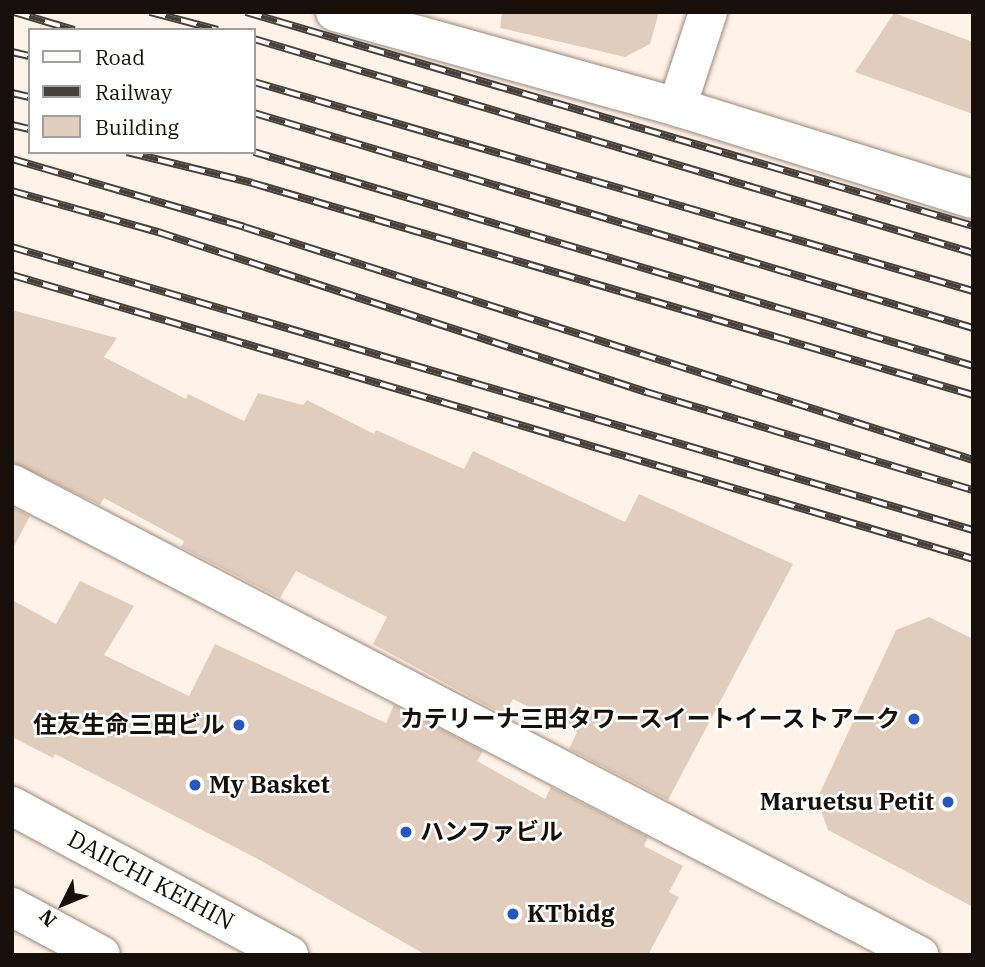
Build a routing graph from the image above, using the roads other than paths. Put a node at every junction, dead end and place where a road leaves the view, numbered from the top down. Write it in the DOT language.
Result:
graph roads {
  1 [pos="335,12"];
  2 [pos="708,12"];
  3 [pos="677,107"];
  4 [pos="973,199"];
  5 [pos="12,483"];
  6 [pos="12,806"];
  7 [pos="12,907"];
  8 [pos="101,955"];
  9 [pos="289,955"];
  10 [pos="920,955"];
  1 -- 3 [label="main road"];
  2 -- 3 [label="main road"];
  3 -- 4 [label="main road"];
  5 -- 10 [label="street"];
  6 -- 9 [label="main road, DAIICHI KEIHIN"];
  7 -- 8 [label="main road"];
}
